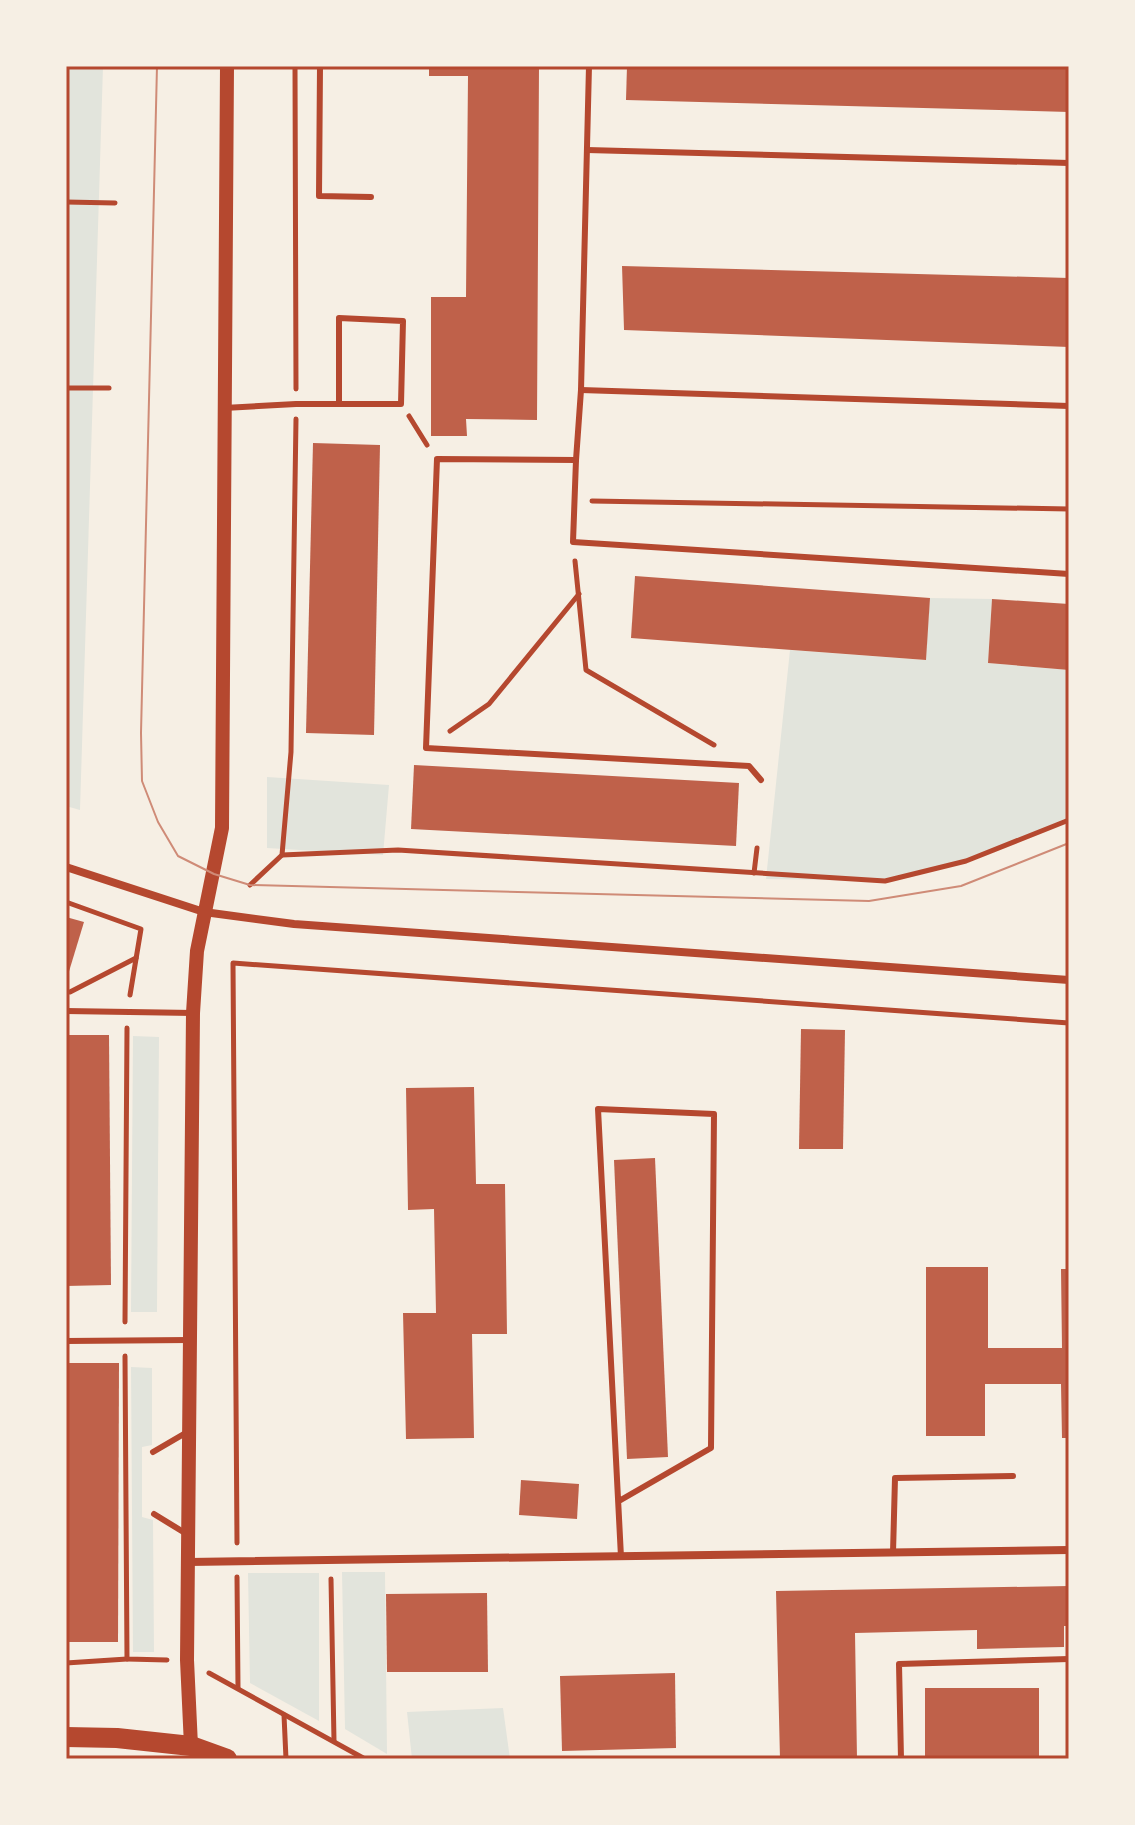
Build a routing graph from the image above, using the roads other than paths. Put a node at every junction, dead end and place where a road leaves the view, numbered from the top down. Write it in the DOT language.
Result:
graph roads {
  1 [pos="227,66"];
  2 [pos="320,66"];
  3 [pos="589,66"];
  4 [pos="587,150"];
  5 [pos="1069,163"];
  6 [pos="371,197"];
  7 [pos="581,390"];
  8 [pos="339,403"];
  9 [pos="1069,406"];
  10 [pos="224,408"];
  11 [pos="576,460"];
  12 [pos="1069,574"];
  13 [pos="429,676"];
  14 [pos="438,677"];
  15 [pos="761,780"];
  16 [pos="66,867"];
  17 [pos="204,912"];
  18 [pos="1069,980"];
  19 [pos="66,1011"];
  20 [pos="193,1013"];
  21 [pos="189,1340"];
  22 [pos="66,1341"];
  23 [pos="189,1431"];
  24 [pos="153,1452"];
  25 [pos="1013,1476"];
  26 [pos="619,1501"];
  27 [pos="154,1514"];
  28 [pos="189,1535"];
  29 [pos="1069,1550"];
  30 [pos="893,1553"];
  31 [pos="621,1557"];
  32 [pos="189,1562"];
  33 [pos="1069,1659"];
  34 [pos="66,1737"];
  35 [pos="191,1746"];
  36 [pos="227,1759"];
  37 [pos="901,1759"];
  1 -- 10 [label="street"];
  2 -- 6 [label="lane"];
  3 -- 4 [label="lane"];
  4 -- 5 [label="lane"];
  4 -- 7 [label="lane"];
  7 -- 9 [label="lane"];
  7 -- 11 [label="lane"];
  8 -- 8 [label="lane"];
  8 -- 10 [label="lane"];
  10 -- 17 [label="street"];
  11 -- 12 [label="lane"];
  11 -- 13 [label="lane"];
  13 -- 14 [label="lane"];
  13 -- 15 [label="lane"];
  16 -- 17 [label="street"];
  17 -- 18 [label="street"];
  17 -- 20 [label="street"];
  19 -- 20 [label="lane"];
  20 -- 21 [label="street"];
  21 -- 22 [label="lane"];
  21 -- 23 [label="street"];
  23 -- 24 [label="lane"];
  23 -- 28 [label="street"];
  25 -- 30 [label="lane"];
  26 -- 26 [label="lane"];
  26 -- 31 [label="lane"];
  27 -- 28 [label="lane"];
  28 -- 32 [label="street"];
  29 -- 30 [label="street"];
  30 -- 31 [label="street"];
  31 -- 32 [label="street"];
  32 -- 35 [label="street"];
  33 -- 37 [label="lane"];
  34 -- 35 [label="main road"];
  35 -- 36 [label="main road"];
}
